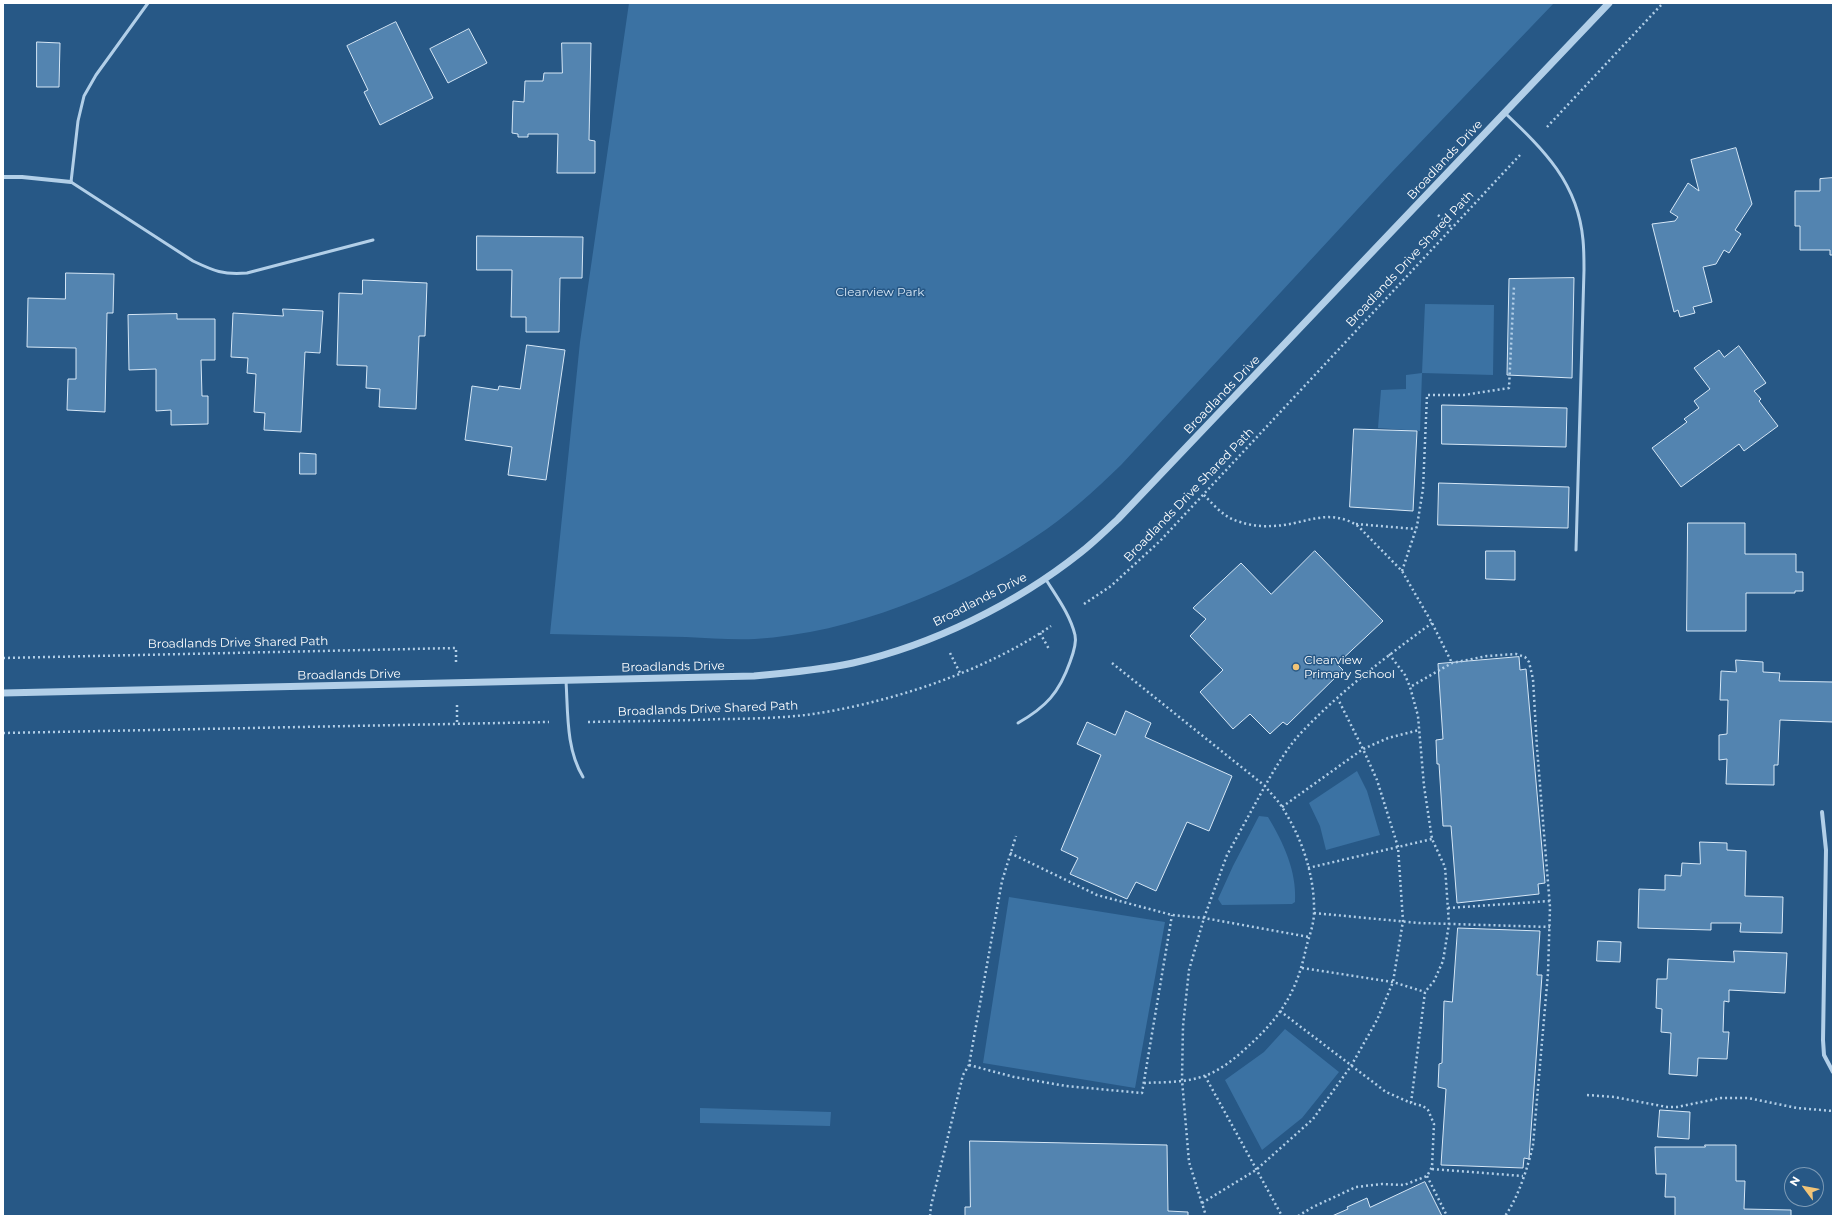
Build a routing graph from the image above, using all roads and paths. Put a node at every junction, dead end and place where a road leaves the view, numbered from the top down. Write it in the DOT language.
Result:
graph roads {
  1 [pos="148,3"];
  2 [pos="1609,3"];
  3 [pos="1663,3"];
  4 [pos="1505,113"];
  5 [pos="1534,140"];
  6 [pos="3,177"];
  7 [pos="71,182"];
  8 [pos="1434,211"];
  9 [pos="1452,228"];
  10 [pos="373,240"];
  11 [pos="1514,286"];
  12 [pos="1204,495"];
  13 [pos="1354,523"];
  14 [pos="1416,529"];
  15 [pos="1576,550"];
  16 [pos="1402,571"];
  17 [pos="1045,578"];
  18 [pos="1068,614"];
  19 [pos="1432,623"];
  20 [pos="1040,633"];
  21 [pos="1049,649"];
  22 [pos="949,651"];
  23 [pos="1389,654"];
  24 [pos="3,658"];
  25 [pos="1112,663"];
  26 [pos="1452,663"];
  27 [pos="456,665"];
  28 [pos="960,673"];
  29 [pos="566,680"];
  30 [pos="1410,687"];
  31 [pos="3,693"];
  32 [pos="1338,698"];
  33 [pos="456,700"];
  34 [pos="568,722"];
  35 [pos="1018,722"];
  36 [pos="457,723"];
  37 [pos="1419,730"];
  38 [pos="3,733"];
  39 [pos="1363,749"];
  40 [pos="583,777"];
  41 [pos="1265,786"];
  42 [pos="1282,807"];
  43 [pos="1822,812"];
  44 [pos="1016,836"];
  45 [pos="1432,839"];
  46 [pos="1398,847"];
  47 [pos="1010,853"];
  48 [pos="1308,868"];
  49 [pos="1550,901"];
  50 [pos="1448,908"];
  51 [pos="1314,914"];
  52 [pos="1172,915"];
  53 [pos="1204,918"];
  54 [pos="1403,921"];
  55 [pos="1449,924"];
  56 [pos="1550,927"];
  57 [pos="1309,938"];
  58 [pos="1302,968"];
  59 [pos="1393,982"];
  60 [pos="1425,992"];
  61 [pos="1280,1011"];
  62 [pos="969,1065"];
  63 [pos="1351,1066"];
  64 [pos="1833,1072"];
  65 [pos="1205,1076"];
  66 [pos="1182,1080"];
  67 [pos="1144,1083"];
  68 [pos="1587,1095"];
  69 [pos="1411,1103"];
  70 [pos="1833,1112"];
  71 [pos="1432,1169"];
  72 [pos="1256,1170"];
  73 [pos="1427,1176"];
  74 [pos="1523,1176"];
  75 [pos="1202,1203"];
  76 [pos="930,1216"];
  77 [pos="1206,1216"];
  78 [pos="1282,1216"];
  79 [pos="1298,1216"];
  80 [pos="1447,1216"];
  81 [pos="1505,1216"];
  1 -- 7 [label="lane"];
  2 -- 4 [label="street, Broadlands Drive"];
  3 -- 5 [label="path, Broadlands Drive Shared Path"];
  4 -- 5 [label="lane"];
  4 -- 17 [label="street, Broadlands Drive"];
  5 -- 9 [label="path, Broadlands Drive Shared Path"];
  5 -- 15 [label="lane"];
  6 -- 7 [label="street"];
  7 -- 10 [label="lane"];
  8 -- 9 [label="path"];
  9 -- 12 [label="path, Broadlands Drive Shared Path"];
  11 -- 14 [label="path"];
  12 -- 13 [label="path"];
  12 -- 18 [label="path, Broadlands Drive Shared Path"];
  13 -- 14 [label="path"];
  13 -- 16 [label="path"];
  14 -- 16 [label="path"];
  16 -- 19 [label="path"];
  17 -- 18 [label="lane"];
  17 -- 29 [label="street, Broadlands Drive"];
  18 -- 20 [label="path, Broadlands Drive Shared Path"];
  18 -- 35 [label="lane"];
  19 -- 23 [label="path"];
  19 -- 26 [label="path"];
  20 -- 21 [label="path"];
  20 -- 28 [label="path, Broadlands Drive Shared Path"];
  22 -- 28 [label="path"];
  23 -- 30 [label="path"];
  23 -- 32 [label="path"];
  24 -- 27 [label="path, Broadlands Drive Shared Path"];
  25 -- 41 [label="path"];
  26 -- 30 [label="path"];
  26 -- 49 [label="path"];
  28 -- 34 [label="path, Broadlands Drive Shared Path"];
  29 -- 31 [label="street, Broadlands Drive"];
  29 -- 34 [label="lane"];
  30 -- 37 [label="path"];
  32 -- 39 [label="path"];
  32 -- 41 [label="path"];
  33 -- 36 [label="path"];
  34 -- 36 [label="path, Broadlands Drive Shared Path"];
  34 -- 40 [label="lane"];
  36 -- 38 [label="path, Broadlands Drive Shared Path"];
  37 -- 39 [label="path"];
  37 -- 45 [label="path"];
  39 -- 42 [label="path"];
  39 -- 46 [label="path"];
  41 -- 42 [label="path"];
  41 -- 53 [label="path"];
  42 -- 48 [label="path"];
  43 -- 64 [label="street"];
  44 -- 47 [label="path"];
  45 -- 46 [label="path"];
  45 -- 50 [label="path"];
  46 -- 48 [label="path"];
  46 -- 54 [label="path"];
  47 -- 52 [label="path"];
  47 -- 62 [label="path"];
  48 -- 51 [label="path"];
  49 -- 50 [label="path"];
  49 -- 56 [label="path"];
  50 -- 55 [label="path"];
  51 -- 54 [label="path"];
  51 -- 57 [label="path"];
  52 -- 53 [label="path"];
  52 -- 67 [label="path"];
  53 -- 57 [label="path"];
  53 -- 66 [label="path"];
  54 -- 55 [label="path"];
  54 -- 59 [label="path"];
  55 -- 56 [label="path"];
  55 -- 60 [label="path"];
  56 -- 74 [label="path"];
  57 -- 58 [label="path"];
  58 -- 59 [label="path"];
  58 -- 61 [label="path"];
  59 -- 60 [label="path"];
  59 -- 63 [label="path"];
  60 -- 69 [label="path"];
  61 -- 63 [label="path"];
  61 -- 65 [label="path"];
  62 -- 67 [label="path"];
  62 -- 76 [label="path"];
  63 -- 69 [label="path"];
  63 -- 72 [label="path"];
  65 -- 66 [label="path"];
  65 -- 72 [label="path"];
  66 -- 67 [label="path"];
  66 -- 75 [label="path"];
  68 -- 70 [label="path"];
  69 -- 71 [label="path"];
  71 -- 73 [label="path"];
  71 -- 74 [label="path"];
  72 -- 75 [label="path"];
  72 -- 78 [label="path"];
  73 -- 79 [label="path"];
  73 -- 80 [label="path"];
  74 -- 81 [label="path"];
  75 -- 77 [label="path"];
}
